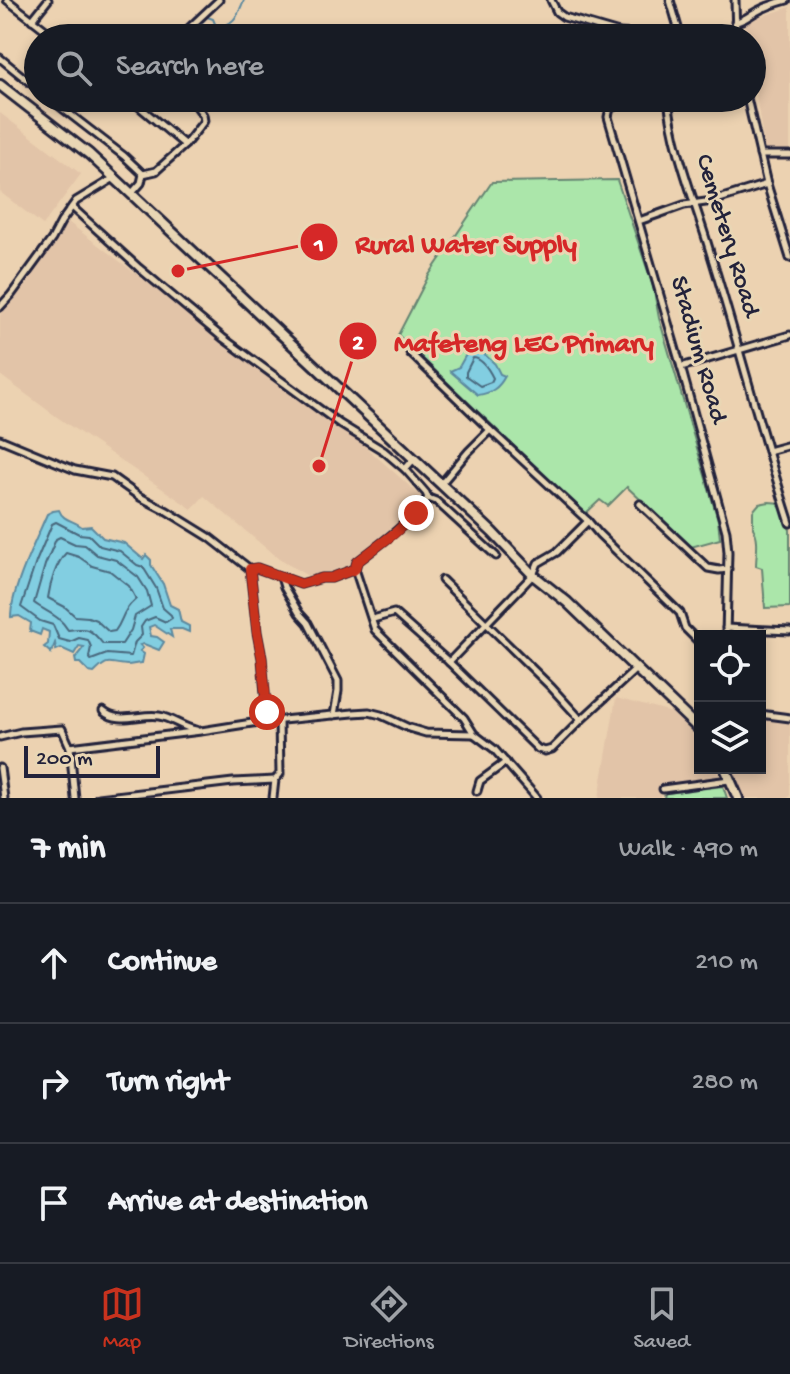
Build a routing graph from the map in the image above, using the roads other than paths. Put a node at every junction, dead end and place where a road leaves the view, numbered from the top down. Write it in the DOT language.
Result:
graph roads {
  1 [pos="7,0"];
  2 [pos="48,0"];
  3 [pos="219,0"];
  4 [pos="551,0"];
  5 [pos="670,0"];
  6 [pos="735,0"];
  7 [pos="787,0"];
  8 [pos="32,20"];
  9 [pos="735,22"];
  10 [pos="37,24"];
  11 [pos="193,24"];
  12 [pos="585,24"];
  13 [pos="677,24"];
  14 [pos="0,58"];
  15 [pos="24,78"];
  16 [pos="0,85"];
  17 [pos="24,104"];
  18 [pos="35,112"];
  19 [pos="67,112"];
  20 [pos="146,112"];
  21 [pos="201,112"];
  22 [pos="609,112"];
  23 [pos="669,112"];
  24 [pos="750,112"];
  25 [pos="185,145"];
  26 [pos="760,155"];
  27 [pos="790,155"];
  28 [pos="143,174"];
  29 [pos="114,178"];
  30 [pos="767,184"];
  31 [pos="131,194"];
  32 [pos="695,203"];
  33 [pos="72,207"];
  34 [pos="639,221"];
  35 [pos="790,258"];
  36 [pos="0,307"];
  37 [pos="790,335"];
  38 [pos="739,349"];
  39 [pos="410,353"];
  40 [pos="681,367"];
  41 [pos="490,430"];
  42 [pos="0,439"];
  43 [pos="790,445"];
  44 [pos="768,451"];
  45 [pos="414,459"];
  46 [pos="405,469"];
  47 [pos="441,484"];
  48 [pos="428,498"];
  49 [pos="640,504"];
  50 [pos="477,518"];
  51 [pos="588,521"];
  52 [pos="790,523"];
  53 [pos="466,529"];
  54 [pos="496,556"];
  55 [pos="250,569"];
  56 [pos="355,569"];
  57 [pos="728,569"];
  58 [pos="533,575"];
  59 [pos="281,577"];
  60 [pos="442,580"];
  61 [pos="373,619"];
  62 [pos="487,624"];
  63 [pos="726,628"];
  64 [pos="790,631"];
  65 [pos="694,637"];
  66 [pos="449,662"];
  67 [pos="636,669"];
  68 [pos="103,711"];
  69 [pos="334,715"];
  70 [pos="766,715"];
  71 [pos="790,718"];
  72 [pos="581,720"];
  73 [pos="276,721"];
  74 [pos="694,724"];
  75 [pos="201,731"];
  76 [pos="474,734"];
  77 [pos="0,737"];
  78 [pos="70,747"];
  79 [pos="506,762"];
  80 [pos="0,768"];
  81 [pos="728,774"];
  82 [pos="275,780"];
  83 [pos="730,780"];
  84 [pos="663,789"];
  85 [pos="477,791"];
  86 [pos="135,796"];
  87 [pos="4,798"];
  88 [pos="75,798"];
  89 [pos="98,798"];
  90 [pos="273,798"];
  91 [pos="537,798"];
  92 [pos="738,798"];
  1 -- 8 [label="street"];
  2 -- 8 [label="street"];
  3 -- 11 [label="street"];
  4 -- 12 [label="street"];
  5 -- 13 [label="street"];
  6 -- 9 [label="street"];
  7 -- 9 [label="street"];
  8 -- 10 [label="street"];
  14 -- 15 [label="street"];
  16 -- 17 [label="main road"];
  18 -- 29 [label="main road"];
  19 -- 28 [label="street"];
  20 -- 25 [label="street"];
  21 -- 25 [label="street"];
  22 -- 34 [label="street, Stadium Road"];
  23 -- 32 [label="street, Cemetery Road"];
  24 -- 26 [label="street"];
  25 -- 28 [label="street"];
  26 -- 27 [label="street"];
  26 -- 30 [label="street"];
  28 -- 31 [label="street"];
  29 -- 31 [label="main road"];
  29 -- 33 [label="street"];
  30 -- 32 [label="street"];
  30 -- 35 [label="street"];
  31 -- 45 [label="main road"];
  32 -- 34 [label="street"];
  32 -- 38 [label="street, Cemetery Road"];
  33 -- 36 [label="street"];
  33 -- 46 [label="street"];
  34 -- 40 [label="street, Stadium Road"];
  37 -- 38 [label="street"];
  38 -- 40 [label="street"];
  38 -- 44 [label="street, Cemetery Road"];
  39 -- 41 [label="street"];
  40 -- 57 [label="street, Stadium Road"];
  41 -- 47 [label="street"];
  41 -- 51 [label="street"];
  42 -- 55 [label="street"];
  43 -- 44 [label="street"];
  44 -- 52 [label="street, Cemetery Road"];
  45 -- 46 [label="street"];
  45 -- 47 [label="main road"];
  46 -- 48 [label="street"];
  47 -- 50 [label="main road"];
  48 -- 53 [label="street"];
  48 -- 56 [label="street"];
  49 -- 57 [label="street"];
  50 -- 53 [label="street"];
  50 -- 58 [label="main road"];
  51 -- 58 [label="street"];
  51 -- 65 [label="street"];
  53 -- 54 [label="street"];
  55 -- 59 [label="street"];
  55 -- 73 [label="street"];
  56 -- 59 [label="street"];
  56 -- 61 [label="street"];
  57 -- 63 [label="street, Stadium Road"];
  58 -- 62 [label="street"];
  58 -- 67 [label="main road"];
  59 -- 69 [label="street"];
  60 -- 62 [label="street"];
  61 -- 66 [label="street"];
  61 -- 76 [label="street"];
  62 -- 66 [label="street"];
  62 -- 72 [label="street"];
  63 -- 64 [label="street"];
  66 -- 72 [label="street"];
  67 -- 72 [label="street"];
  67 -- 74 [label="main road"];
  68 -- 75 [label="street"];
  69 -- 73 [label="street"];
  69 -- 76 [label="street"];
  70 -- 71 [label="street"];
  73 -- 75 [label="street"];
  73 -- 82 [label="street"];
  75 -- 78 [label="street"];
  76 -- 79 [label="street"];
  77 -- 78 [label="street"];
  78 -- 88 [label="street"];
  79 -- 85 [label="street"];
  79 -- 91 [label="street"];
  80 -- 87 [label="street"];
  81 -- 83 [label="main road"];
  82 -- 86 [label="street"];
  82 -- 90 [label="street"];
  83 -- 84 [label="street"];
  83 -- 92 [label="main road"];
  86 -- 89 [label="street"];
}
